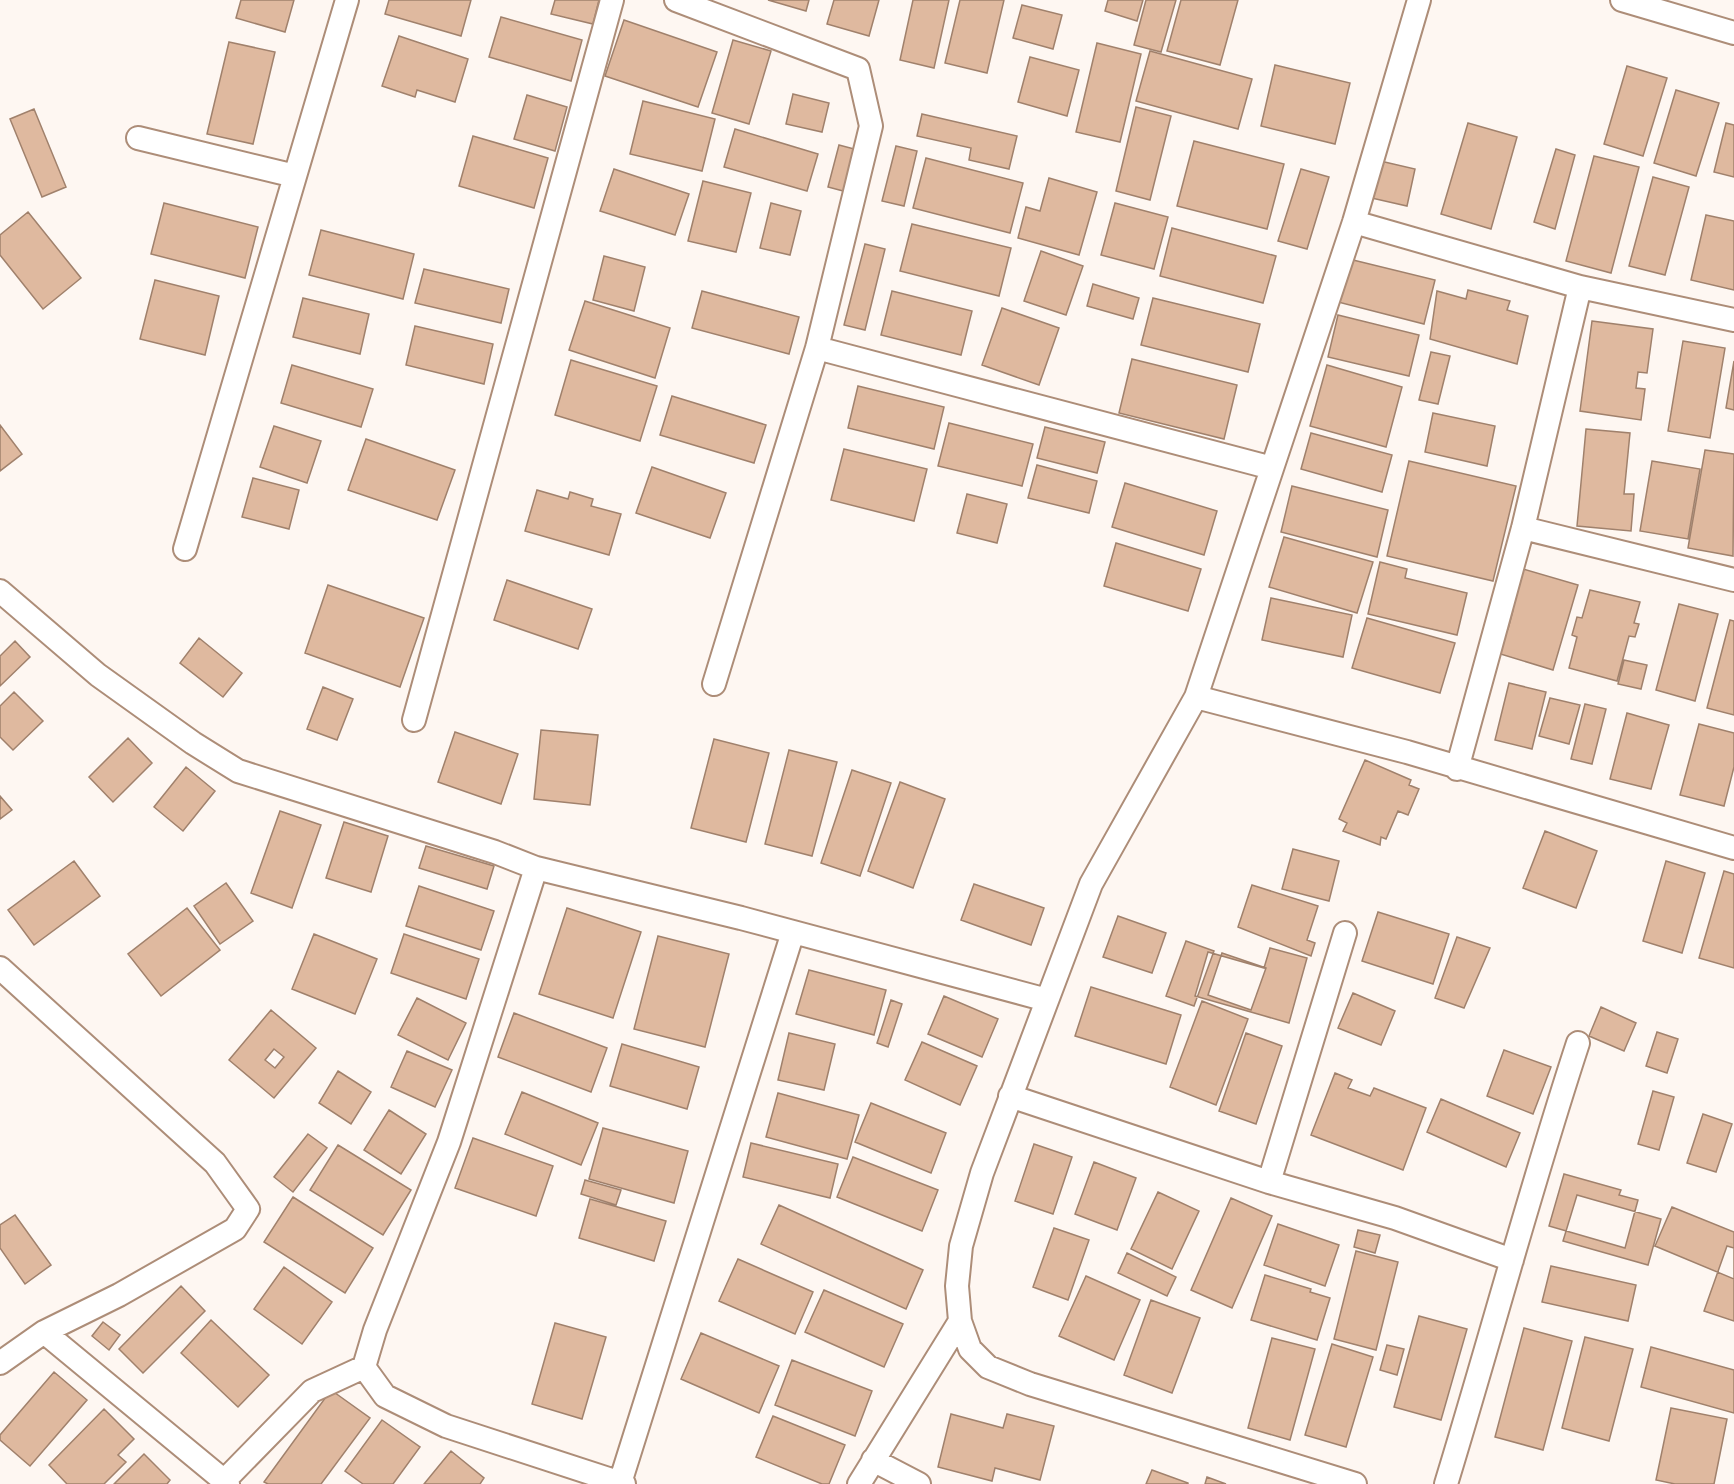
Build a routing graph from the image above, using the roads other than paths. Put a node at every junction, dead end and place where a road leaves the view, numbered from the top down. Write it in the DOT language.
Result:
graph roads {
  1 [pos="347,0"];
  2 [pos="612,0"];
  3 [pos="676,0"];
  4 [pos="1419,0"];
  5 [pos="1622,0"];
  6 [pos="1734,33"];
  7 [pos="138,138"];
  8 [pos="295,176"];
  9 [pos="1354,222"];
  10 [pos="1580,287"];
  11 [pos="1734,320"];
  12 [pos="817,348"];
  13 [pos="1272,468"];
  14 [pos="1523,528"];
  15 [pos="185,549"];
  16 [pos="1734,580"];
  17 [pos="0,591"];
  18 [pos="714,684"];
  19 [pos="1196,697"];
  20 [pos="414,720"];
  21 [pos="1457,769"];
  22 [pos="1734,848"];
  23 [pos="536,868"];
  24 [pos="794,932"];
  25 [pos="1346,933"];
  26 [pos="0,968"];
  27 [pos="1047,1000"];
  28 [pos="1578,1043"];
  29 [pos="1010,1096"];
  30 [pos="1269,1182"];
  31 [pos="1512,1260"];
  32 [pos="960,1321"];
  33 [pos="44,1332"];
  34 [pos="0,1363"];
  35 [pos="364,1367"];
  36 [pos="873,1460"];
  37 [pos="226,1482"];
  38 [pos="622,1483"];
  39 [pos="859,1484"];
  40 [pos="919,1484"];
  41 [pos="1355,1484"];
  42 [pos="1446,1484"];
  1 -- 8 [label="street"];
  2 -- 20 [label="street"];
  3 -- 12 [label="street"];
  4 -- 9 [label="street"];
  5 -- 6 [label="street"];
  7 -- 8 [label="street"];
  8 -- 15 [label="street"];
  9 -- 10 [label="street"];
  9 -- 13 [label="street"];
  10 -- 11 [label="street"];
  10 -- 14 [label="street"];
  12 -- 13 [label="street"];
  12 -- 18 [label="street"];
  13 -- 19 [label="street"];
  14 -- 16 [label="street"];
  14 -- 21 [label="street"];
  17 -- 23 [label="street"];
  19 -- 21 [label="street"];
  19 -- 27 [label="street"];
  21 -- 22 [label="street"];
  23 -- 24 [label="street"];
  23 -- 35 [label="street"];
  24 -- 27 [label="street"];
  24 -- 38 [label="street"];
  25 -- 30 [label="street"];
  26 -- 33 [label="street"];
  27 -- 29 [label="street"];
  28 -- 31 [label="street"];
  29 -- 30 [label="street"];
  29 -- 32 [label="street"];
  30 -- 31 [label="street"];
  31 -- 42 [label="street"];
  32 -- 36 [label="street"];
  32 -- 41 [label="street"];
  33 -- 34 [label="street"];
  33 -- 37 [label="street"];
  35 -- 37 [label="street"];
  35 -- 38 [label="street"];
  36 -- 39 [label="street"];
  36 -- 40 [label="street"];
}
